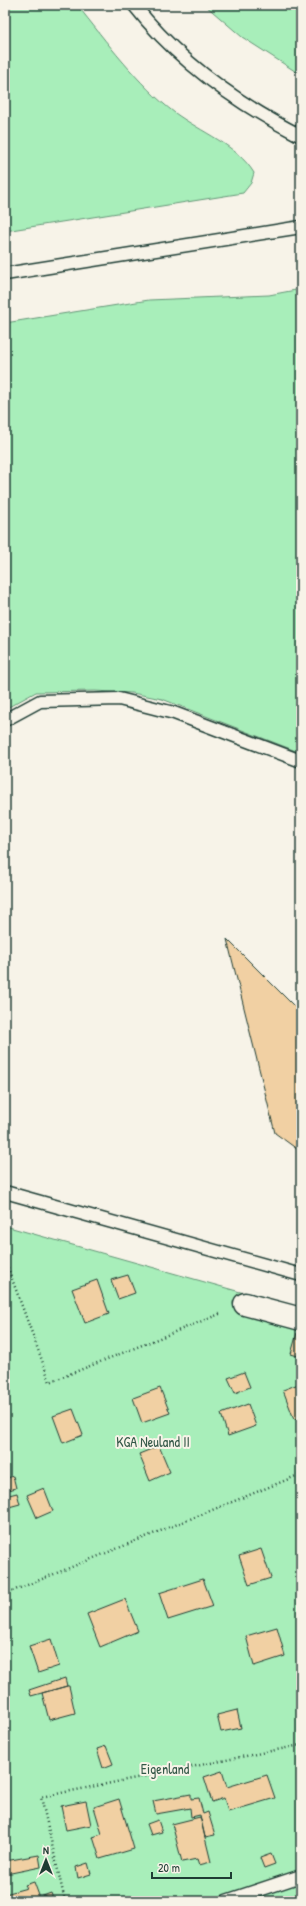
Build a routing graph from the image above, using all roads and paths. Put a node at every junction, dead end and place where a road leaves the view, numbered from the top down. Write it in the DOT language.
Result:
graph roads {
  1 [pos="134,5"];
  2 [pos="301,136"];
  3 [pos="301,227"];
  4 [pos="5,274"];
  5 [pos="5,720"];
  6 [pos="301,761"];
  7 [pos="5,1192"];
  8 [pos="5,1260"];
  9 [pos="301,1275"];
  10 [pos="245,1304"];
  11 [pos="301,1319"];
  12 [pos="301,1474"];
  13 [pos="5,1594"];
  14 [pos="301,1744"];
  15 [pos="301,1876"];
  16 [pos="65,1901"];
  17 [pos="226,1901"];
  1 -- 2 [label="lane"];
  3 -- 4 [label="lane"];
  5 -- 6 [label="lane"];
  7 -- 9 [label="lane"];
  8 -- 10 [label="path"];
  10 -- 11 [label="street"];
  12 -- 13 [label="path"];
  14 -- 16 [label="path"];
  15 -- 17 [label="lane"];
}
